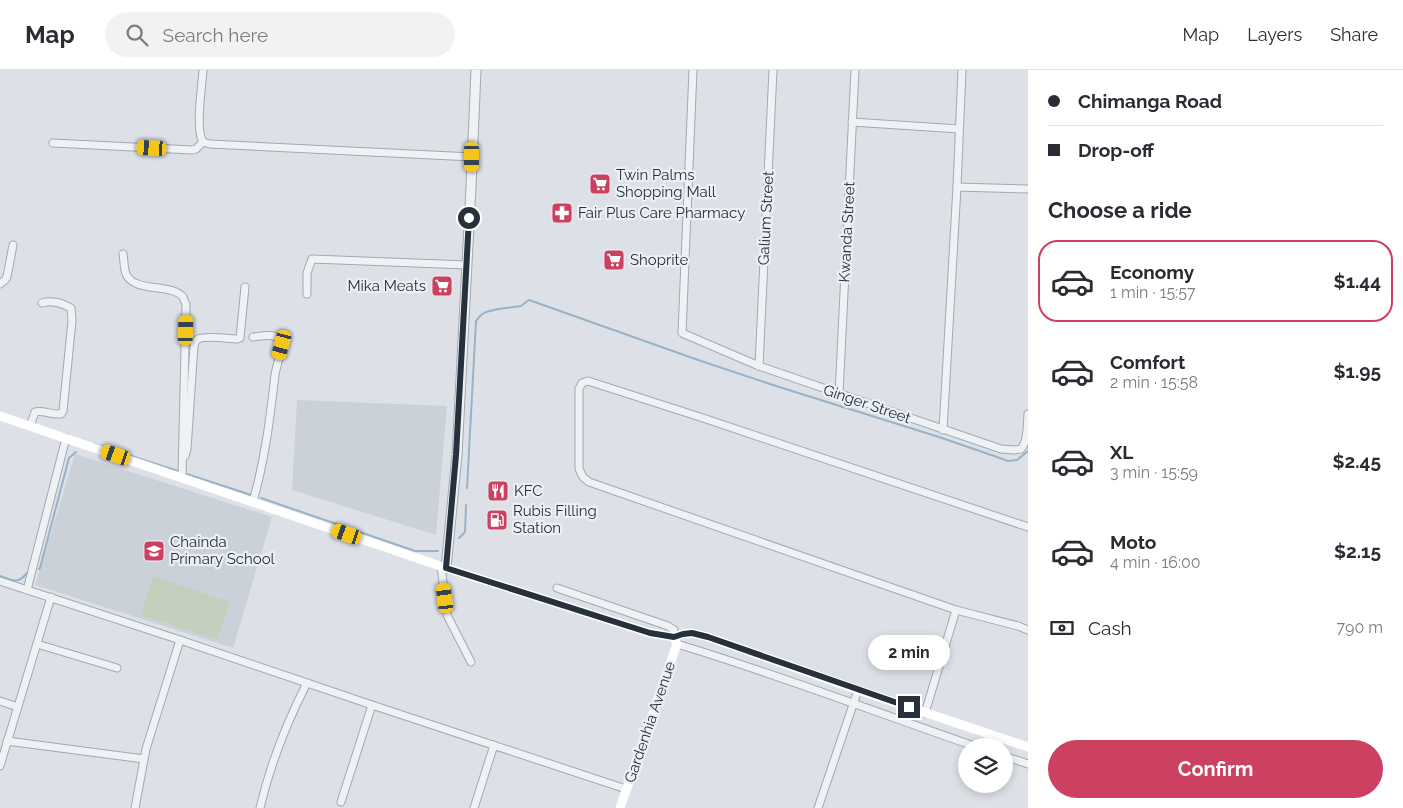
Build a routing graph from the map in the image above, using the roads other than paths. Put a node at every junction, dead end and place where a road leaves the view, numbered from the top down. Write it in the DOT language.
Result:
graph roads {
  1 [pos="203,70"];
  2 [pos="476,70"];
  3 [pos="693,70"];
  4 [pos="773,70"];
  5 [pos="855,70"];
  6 [pos="962,70"];
  7 [pos="852,122"];
  8 [pos="959,129"];
  9 [pos="203,142"];
  10 [pos="53,143"];
  11 [pos="472,157"];
  12 [pos="957,187"];
  13 [pos="1028,189"];
  14 [pos="14,245"];
  15 [pos="123,254"];
  16 [pos="467,265"];
  17 [pos="0,284"];
  18 [pos="245,288"];
  19 [pos="307,294"];
  20 [pos="42,303"];
  21 [pos="254,336"];
  22 [pos="759,366"];
  23 [pos="839,394"];
  24 [pos="1028,414"];
  25 [pos="0,416"];
  26 [pos="30,426"];
  27 [pos="943,430"];
  28 [pos="66,438"];
  29 [pos="182,461"];
  30 [pos="182,477"];
  31 [pos="253,501"];
  32 [pos="1028,527"];
  33 [pos="444,567"];
  34 [pos="0,581"];
  35 [pos="557,588"];
  36 [pos="27,590"];
  37 [pos="51,597"];
  38 [pos="956,610"];
  39 [pos="1028,622"];
  40 [pos="1018,626"];
  41 [pos="1028,630"];
  42 [pos="180,640"];
  43 [pos="676,640"];
  44 [pos="37,644"];
  45 [pos="471,662"];
  46 [pos="117,668"];
  47 [pos="307,683"];
  48 [pos="858,690"];
  49 [pos="0,701"];
  50 [pos="854,703"];
  51 [pos="372,705"];
  52 [pos="18,706"];
  53 [pos="925,713"];
  54 [pos="958,740"];
  55 [pos="7,741"];
  56 [pos="494,745"];
  57 [pos="1028,747"];
  58 [pos="144,759"];
  59 [pos="1013,759"];
  60 [pos="1028,764"];
  61 [pos="0,766"];
  62 [pos="626,790"];
  63 [pos="341,802"];
  64 [pos="135,808"];
  65 [pos="260,808"];
  66 [pos="474,808"];
  67 [pos="620,808"];
  68 [pos="818,808"];
  1 -- 9 [label="street"];
  2 -- 11 [label="street"];
  3 -- 22 [label="street, Ginger Street"];
  4 -- 22 [label="street, Galium Street"];
  5 -- 7 [label="street, Kwanda Street"];
  6 -- 8 [label="street"];
  7 -- 8 [label="street"];
  7 -- 23 [label="street, Kwanda Street"];
  8 -- 12 [label="street"];
  9 -- 10 [label="street"];
  9 -- 11 [label="street"];
  11 -- 16 [label="street"];
  12 -- 13 [label="street"];
  12 -- 27 [label="street"];
  14 -- 17 [label="street"];
  15 -- 29 [label="street"];
  16 -- 19 [label="street"];
  16 -- 33 [label="street"];
  18 -- 29 [label="street"];
  20 -- 26 [label="street"];
  21 -- 31 [label="street"];
  22 -- 23 [label="street, Ginger Street"];
  23 -- 27 [label="street, Ginger Street"];
  24 -- 27 [label="street, Ginger Street"];
  25 -- 26 [label="main road"];
  26 -- 28 [label="main road"];
  28 -- 30 [label="main road"];
  28 -- 36 [label="street"];
  29 -- 30 [label="street"];
  30 -- 31 [label="main road"];
  31 -- 33 [label="main road"];
  32 -- 38 [label="street"];
  33 -- 43 [label="main road"];
  33 -- 45 [label="street"];
  34 -- 36 [label="street"];
  35 -- 43 [label="street"];
  36 -- 37 [label="street"];
  37 -- 42 [label="street"];
  37 -- 44 [label="street"];
  38 -- 40 [label="street"];
  38 -- 53 [label="street"];
  39 -- 40 [label="street"];
  40 -- 41 [label="street"];
  42 -- 47 [label="street"];
  42 -- 58 [label="street"];
  43 -- 48 [label="main road"];
  43 -- 50 [label="street"];
  43 -- 62 [label="main road, Gardenhia Avenue"];
  44 -- 46 [label="street"];
  44 -- 52 [label="street"];
  47 -- 51 [label="street"];
  47 -- 65 [label="street"];
  48 -- 50 [label="street"];
  48 -- 53 [label="main road"];
  49 -- 52 [label="street"];
  50 -- 54 [label="street"];
  50 -- 68 [label="street"];
  51 -- 56 [label="street"];
  51 -- 63 [label="street"];
  52 -- 55 [label="street"];
  53 -- 57 [label="main road"];
  55 -- 58 [label="street"];
  55 -- 61 [label="street"];
  56 -- 62 [label="street"];
  56 -- 66 [label="street"];
  58 -- 64 [label="street"];
  59 -- 60 [label="street"];
  62 -- 67 [label="main road, Gardenhia Avenue"];
}
